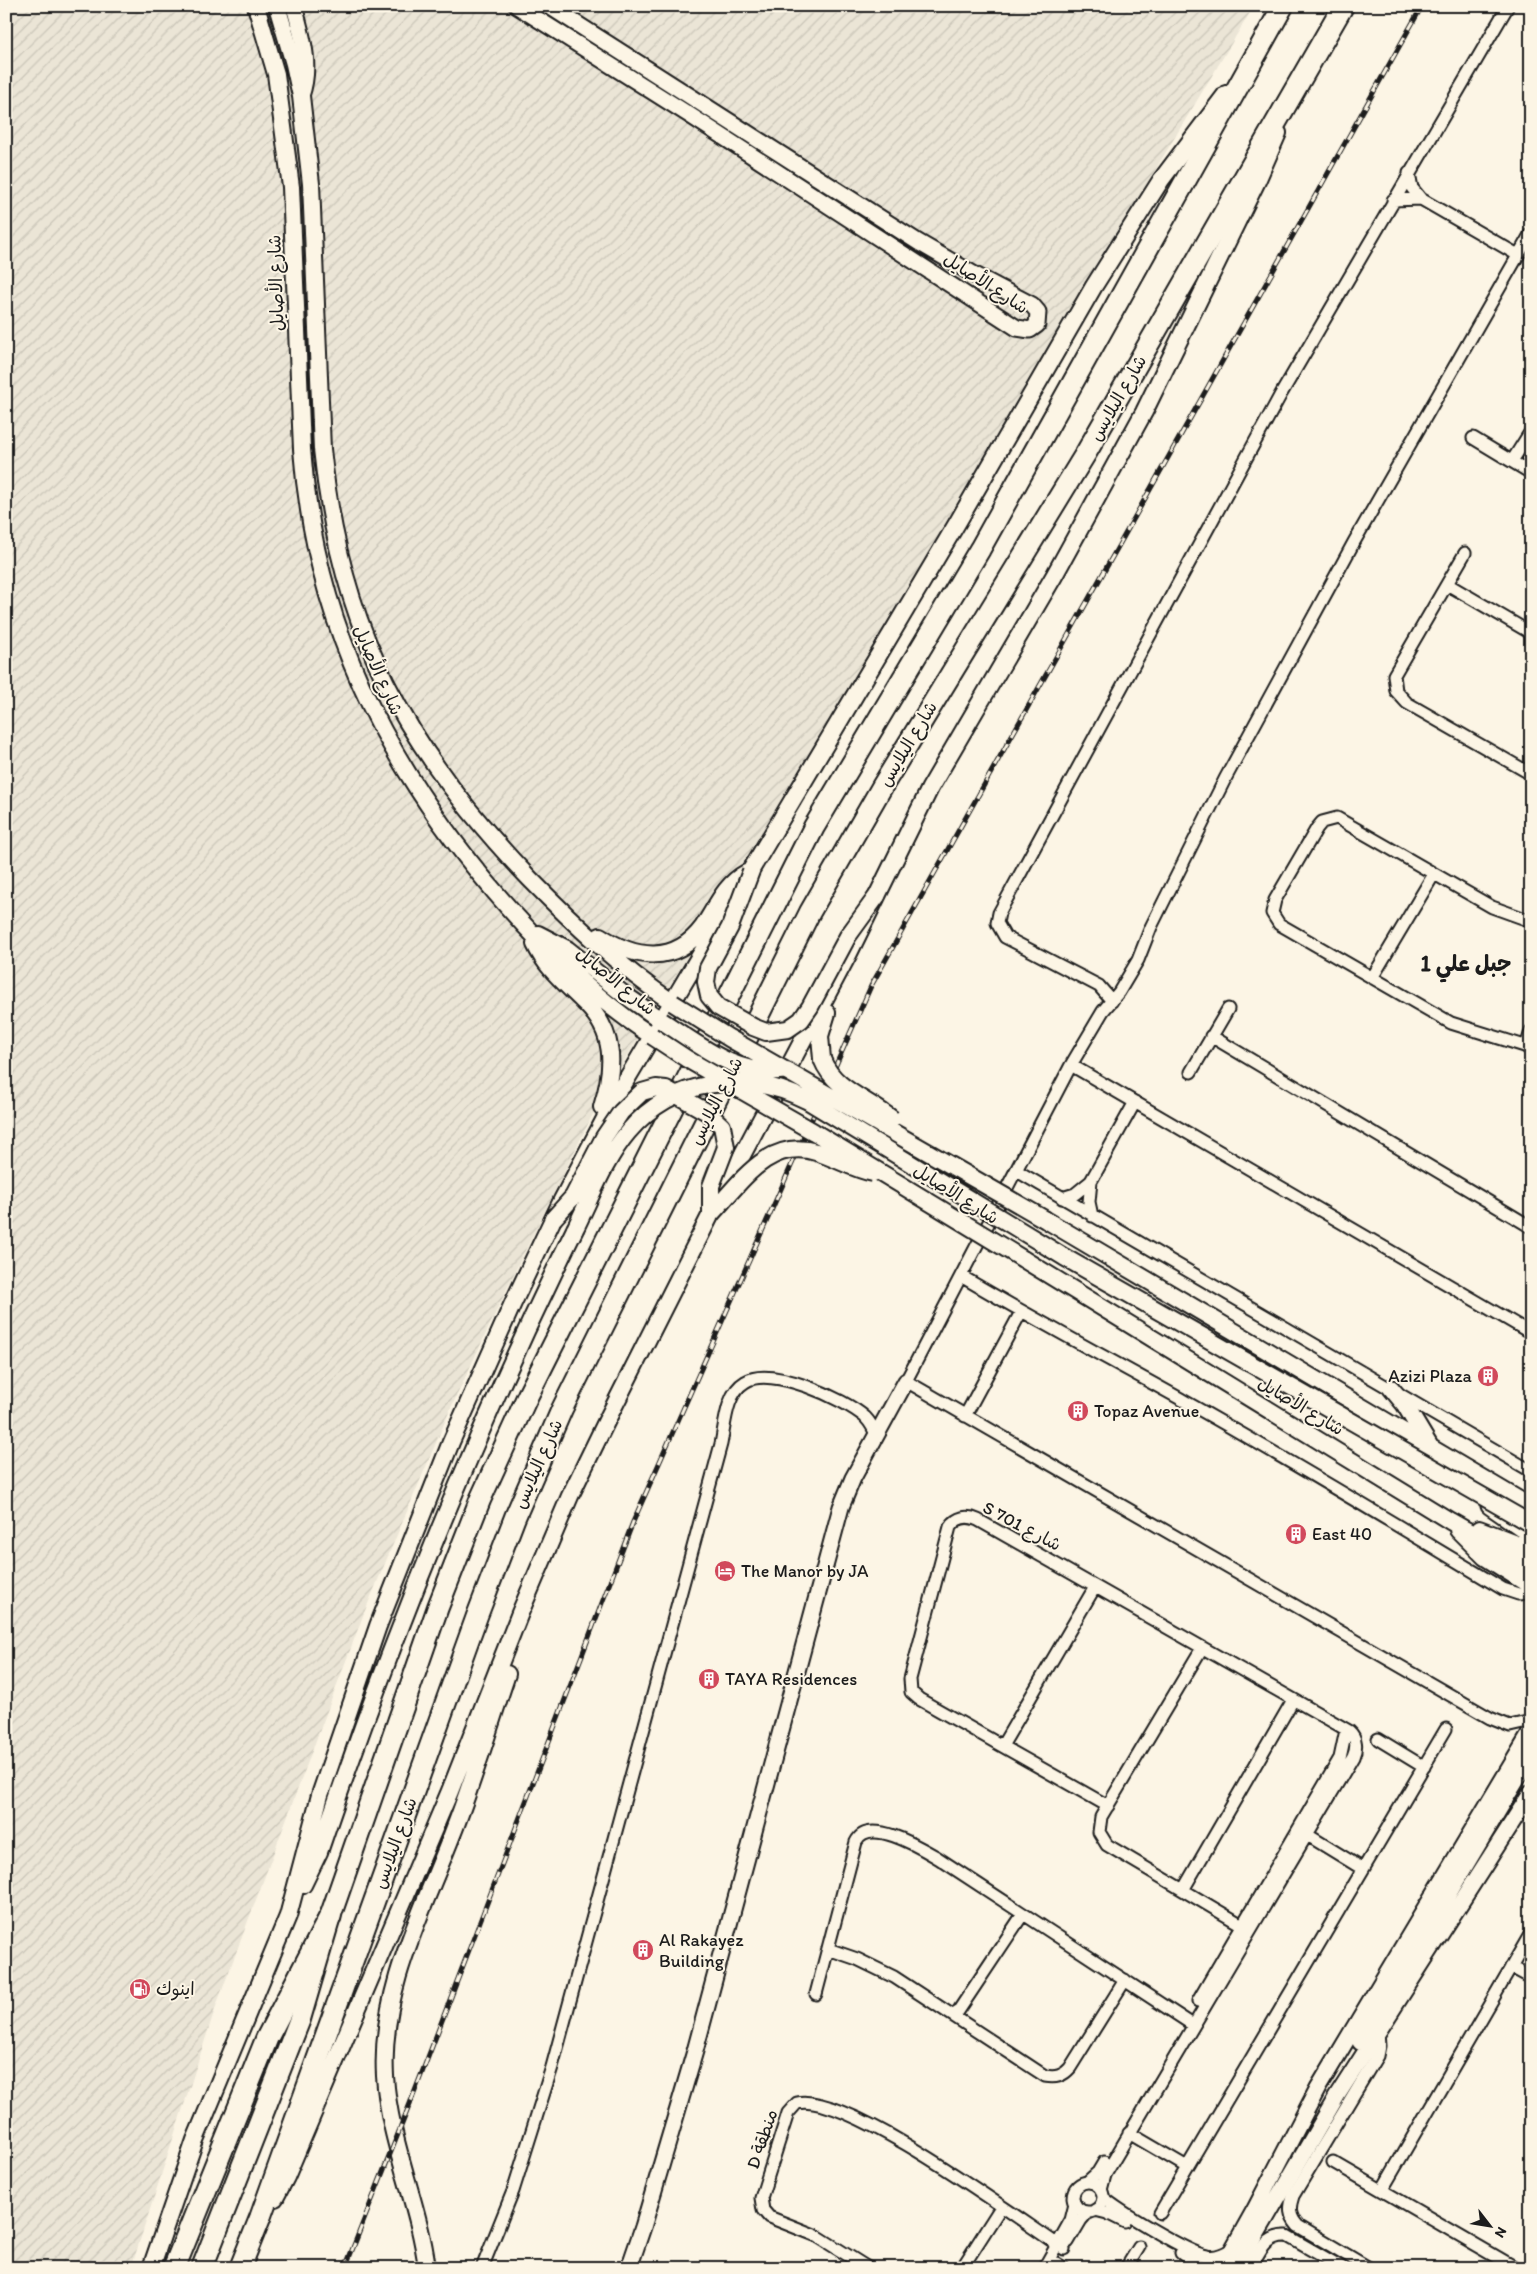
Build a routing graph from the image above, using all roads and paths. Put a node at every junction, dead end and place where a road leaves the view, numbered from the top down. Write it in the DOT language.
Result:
graph roads {
  1 [pos="256,6"];
  2 [pos="277,6"];
  3 [pos="294,6"];
  4 [pos="517,6"];
  5 [pos="549,6"];
  6 [pos="1283,6"];
  7 [pos="1343,6"];
  8 [pos="1508,6"];
  9 [pos="1251,62"];
  10 [pos="1295,89"];
  11 [pos="301,96"];
  12 [pos="1409,173"];
  13 [pos="1393,200"];
  14 [pos="1421,200"];
  15 [pos="1531,233"];
  16 [pos="1518,255"];
  17 [pos="1531,431"];
  18 [pos="1473,438"];
  19 [pos="1512,461"];
  20 [pos="1531,472"];
  21 [pos="1465,553"];
  22 [pos="1447,584"];
  23 [pos="1531,633"];
  24 [pos="1531,774"];
  25 [pos="752,871"];
  26 [pos="1434,874"];
  27 [pos="877,896"];
  28 [pos="1531,921"];
  29 [pos="576,924"];
  30 [pos="531,933"];
  31 [pos="849,953"];
  32 [pos="1372,978"];
  33 [pos="1112,1001"];
  34 [pos="673,1003"];
  35 [pos="1228,1009"];
  36 [pos="662,1021"];
  37 [pos="1531,1031"];
  38 [pos="652,1036"];
  39 [pos="1212,1036"];
  40 [pos="1528,1048"];
  41 [pos="1071,1066"];
  42 [pos="787,1070"];
  43 [pos="1191,1072"];
  44 [pos="1135,1102"];
  45 [pos="768,1106"];
  46 [pos="914,1143"];
  47 [pos="588,1149"];
  48 [pos="1018,1171"];
  49 [pos="885,1174"];
  50 [pos="1091,1181"];
  51 [pos="1062,1198"];
  52 [pos="710,1214"];
  53 [pos="1092,1216"];
  54 [pos="553,1219"];
  55 [pos="1531,1227"];
  56 [pos="961,1276"];
  57 [pos="1021,1312"];
  58 [pos="1531,1333"];
  59 [pos="906,1381"];
  60 [pos="1392,1388"];
  61 [pos="965,1416"];
  62 [pos="877,1437"];
  63 [pos="1430,1446"];
  64 [pos="1531,1471"];
  65 [pos="1476,1493"];
  66 [pos="1531,1507"];
  67 [pos="1450,1521"];
  68 [pos="1531,1524"];
  69 [pos="1531,1536"];
  70 [pos="1531,1549"];
  71 [pos="1531,1567"];
  72 [pos="1531,1586"];
  73 [pos="1095,1587"];
  74 [pos="1531,1593"];
  75 [pos="520,1613"];
  76 [pos="1202,1648"];
  77 [pos="1293,1700"];
  78 [pos="1531,1721"];
  79 [pos="1446,1729"];
  80 [pos="1531,1732"];
  81 [pos="1378,1739"];
  82 [pos="1002,1746"];
  83 [pos="1528,1760"];
  84 [pos="1424,1767"];
  85 [pos="1531,1793"];
  86 [pos="1108,1806"];
  87 [pos="1302,1832"];
  88 [pos="1364,1869"];
  89 [pos="1183,1890"];
  90 [pos="294,1899"];
  91 [pos="1024,1914"];
  92 [pos="330,1917"];
  93 [pos="1246,1927"];
  94 [pos="1531,1933"];
  95 [pos="828,1949"];
  96 [pos="1511,1967"];
  97 [pos="1531,1978"];
  98 [pos="1125,1980"];
  99 [pos="816,1994"];
  100 [pos="955,2016"];
  101 [pos="1190,2022"];
  102 [pos="1378,2032"];
  103 [pos="1337,2096"];
  104 [pos="1129,2133"];
  105 [pos="1334,2162"];
  106 [pos="1187,2167"];
  107 [pos="1087,2182"];
  108 [pos="1382,2190"];
  109 [pos="1102,2194"];
  110 [pos="1075,2204"];
  111 [pos="1001,2207"];
  112 [pos="1091,2211"];
  113 [pos="1160,2213"];
  114 [pos="260,2218"];
  115 [pos="1330,2245"];
  116 [pos="1061,2247"];
  117 [pos="1139,2247"];
  118 [pos="1232,2250"];
  119 [pos="1323,2257"];
  120 [pos="1058,2266"];
  121 [pos="151,2268"];
  122 [pos="174,2268"];
  123 [pos="202,2268"];
  124 [pos="240,2268"];
  125 [pos="427,2268"];
  126 [pos="482,2268"];
  127 [pos="629,2268"];
  128 [pos="868,2268"];
  129 [pos="962,2268"];
  130 [pos="1044,2268"];
  131 [pos="1126,2268"];
  132 [pos="1201,2268"];
  133 [pos="1222,2268"];
  134 [pos="1237,2268"];
  135 [pos="1251,2268"];
  136 [pos="1343,2268"];
  137 [pos="1369,2268"];
  138 [pos="1516,2268"];
  1 -- 30 [label="main road, شارع الأصايل"];
  2 -- 11 [label="main road, شارع الأصايل"];
  3 -- 11 [label="street"];
  4 -- 5 [label="street, شارع الأصايل"];
  6 -- 9 [label="highway, شارع اليلايس"];
  7 -- 10 [label="highway, شارع اليلايس"];
  8 -- 12 [label="street"];
  9 -- 25 [label="main road"];
  9 -- 92 [label="highway, شارع اليلايس"];
  10 -- 27 [label="main road"];
  10 -- 114 [label="highway, شارع اليلايس"];
  11 -- 29 [label="main road, شارع الأصايل"];
  12 -- 13 [label="street"];
  12 -- 14 [label="street"];
  13 -- 14 [label="street"];
  13 -- 33 [label="street"];
  14 -- 16 [label="street"];
  15 -- 16 [label="street"];
  16 -- 33 [label="street"];
  17 -- 19 [label="street"];
  18 -- 19 [label="street"];
  19 -- 20 [label="street"];
  21 -- 22 [label="street"];
  22 -- 23 [label="street"];
  22 -- 24 [label="street"];
  25 -- 27 [label="main road, bridge"];
  25 -- 29 [label="main road"];
  25 -- 34 [label="main road, bridge"];
  26 -- 28 [label="street"];
  26 -- 32 [label="street"];
  26 -- 32 [label="street"];
  27 -- 31 [label="main road, bridge"];
  29 -- 34 [label="main road, شارع الأصايل"];
  30 -- 36 [label="main road"];
  30 -- 38 [label="main road, شارع الأصايل"];
  30 -- 47 [label="main road"];
  31 -- 42 [label="main road"];
  31 -- 46 [label="main road, bridge"];
  32 -- 40 [label="street"];
  33 -- 41 [label="street"];
  34 -- 36 [label="main road"];
  34 -- 42 [label="main road, شارع الأصايل, bridge"];
  35 -- 39 [label="street"];
  36 -- 38 [label="main road"];
  36 -- 42 [label="main road, bridge"];
  37 -- 40 [label="street"];
  38 -- 45 [label="main road, شارع الأصايل, bridge"];
  38 -- 47 [label="main road"];
  39 -- 43 [label="street"];
  39 -- 55 [label="street"];
  41 -- 44 [label="street"];
  41 -- 48 [label="street"];
  42 -- 45 [label="main road, bridge"];
  42 -- 46 [label="main road, شارع الأصايل, bridge"];
  44 -- 50 [label="street"];
  44 -- 58 [label="street"];
  45 -- 49 [label="main road, شارع الأصايل, bridge"];
  45 -- 52 [label="main road, bridge"];
  46 -- 63 [label="main road, شارع الأصايل, bridge"];
  47 -- 54 [label="main road, bridge"];
  48 -- 51 [label="street"];
  48 -- 56 [label="street"];
  49 -- 52 [label="main road, bridge"];
  49 -- 67 [label="main road, شارع الأصايل, bridge"];
  50 -- 51 [label="street"];
  50 -- 53 [label="street"];
  51 -- 53 [label="street"];
  52 -- 54 [label="main road, bridge"];
  52 -- 75 [label="main road"];
  53 -- 60 [label="street"];
  54 -- 90 [label="main road"];
  56 -- 57 [label="street"];
  56 -- 59 [label="street"];
  57 -- 61 [label="street"];
  57 -- 74 [label="street"];
  59 -- 61 [label="street"];
  59 -- 62 [label="street"];
  60 -- 63 [label="main road"];
  60 -- 64 [label="street"];
  61 -- 78 [label="street"];
  62 -- 126 [label="street"];
  62 -- 127 [label="street"];
  63 -- 66 [label="main road, شارع الأصايل"];
  65 -- 68 [label="main road, bridge"];
  65 -- 69 [label="street, bridge"];
  65 -- 90 [label="main road, bridge"];
  67 -- 70 [label="main road"];
  67 -- 71 [label="main road, شارع الأصايل"];
  67 -- 72 [label="main road"];
  73 -- 76 [label="street, S 701 شارع"];
  73 -- 82 [label="street"];
  73 -- 82 [label="street, S 701 شارع"];
  75 -- 114 [label="main road"];
  75 -- 125 [label="main road"];
  76 -- 77 [label="street, S 701 شارع"];
  76 -- 86 [label="street"];
  77 -- 87 [label="street, S 701 شارع"];
  77 -- 89 [label="street"];
  79 -- 84 [label="street"];
  80 -- 118 [label="street"];
  81 -- 84 [label="street"];
  82 -- 86 [label="street, S 701 شارع"];
  83 -- 103 [label="street"];
  84 -- 88 [label="street"];
  85 -- 102 [label="street"];
  86 -- 89 [label="street"];
  87 -- 88 [label="street"];
  87 -- 93 [label="street"];
  88 -- 106 [label="street"];
  89 -- 93 [label="street"];
  90 -- 121 [label="main road"];
  91 -- 95 [label="street"];
  91 -- 98 [label="street"];
  91 -- 100 [label="street"];
  92 -- 122 [label="highway"];
  92 -- 123 [label="highway, شارع اليلايس"];
  93 -- 101 [label="street"];
  94 -- 96 [label="street"];
  95 -- 99 [label="street"];
  95 -- 100 [label="street"];
  96 -- 97 [label="street"];
  96 -- 108 [label="street"];
  98 -- 100 [label="street"];
  98 -- 101 [label="street"];
  101 -- 104 [label="street"];
  101 -- 107 [label="street"];
  102 -- 103 [label="street"];
  102 -- 115 [label="street"];
  103 -- 134 [label="street"];
  104 -- 106 [label="street"];
  104 -- 109 [label="street"];
  105 -- 108 [label="street"];
  106 -- 113 [label="street"];
  107 -- 109 [label="street"];
  107 -- 110 [label="street"];
  108 -- 138 [label="street"];
  109 -- 112 [label="street"];
  109 -- 118 [label="street"];
  110 -- 112 [label="street"];
  110 -- 116 [label="street"];
  111 -- 116 [label="street, D منطقة"];
  111 -- 128 [label="street, D منطقة"];
  111 -- 129 [label="street"];
  112 -- 116 [label="street"];
  112 -- 132 [label="street"];
  114 -- 124 [label="highway, شارع اليلايس"];
  115 -- 119 [label="street"];
  115 -- 137 [label="street"];
  116 -- 120 [label="street"];
  116 -- 130 [label="street"];
  117 -- 131 [label="street"];
  118 -- 133 [label="street"];
  119 -- 135 [label="street"];
  119 -- 136 [label="street"];
}
